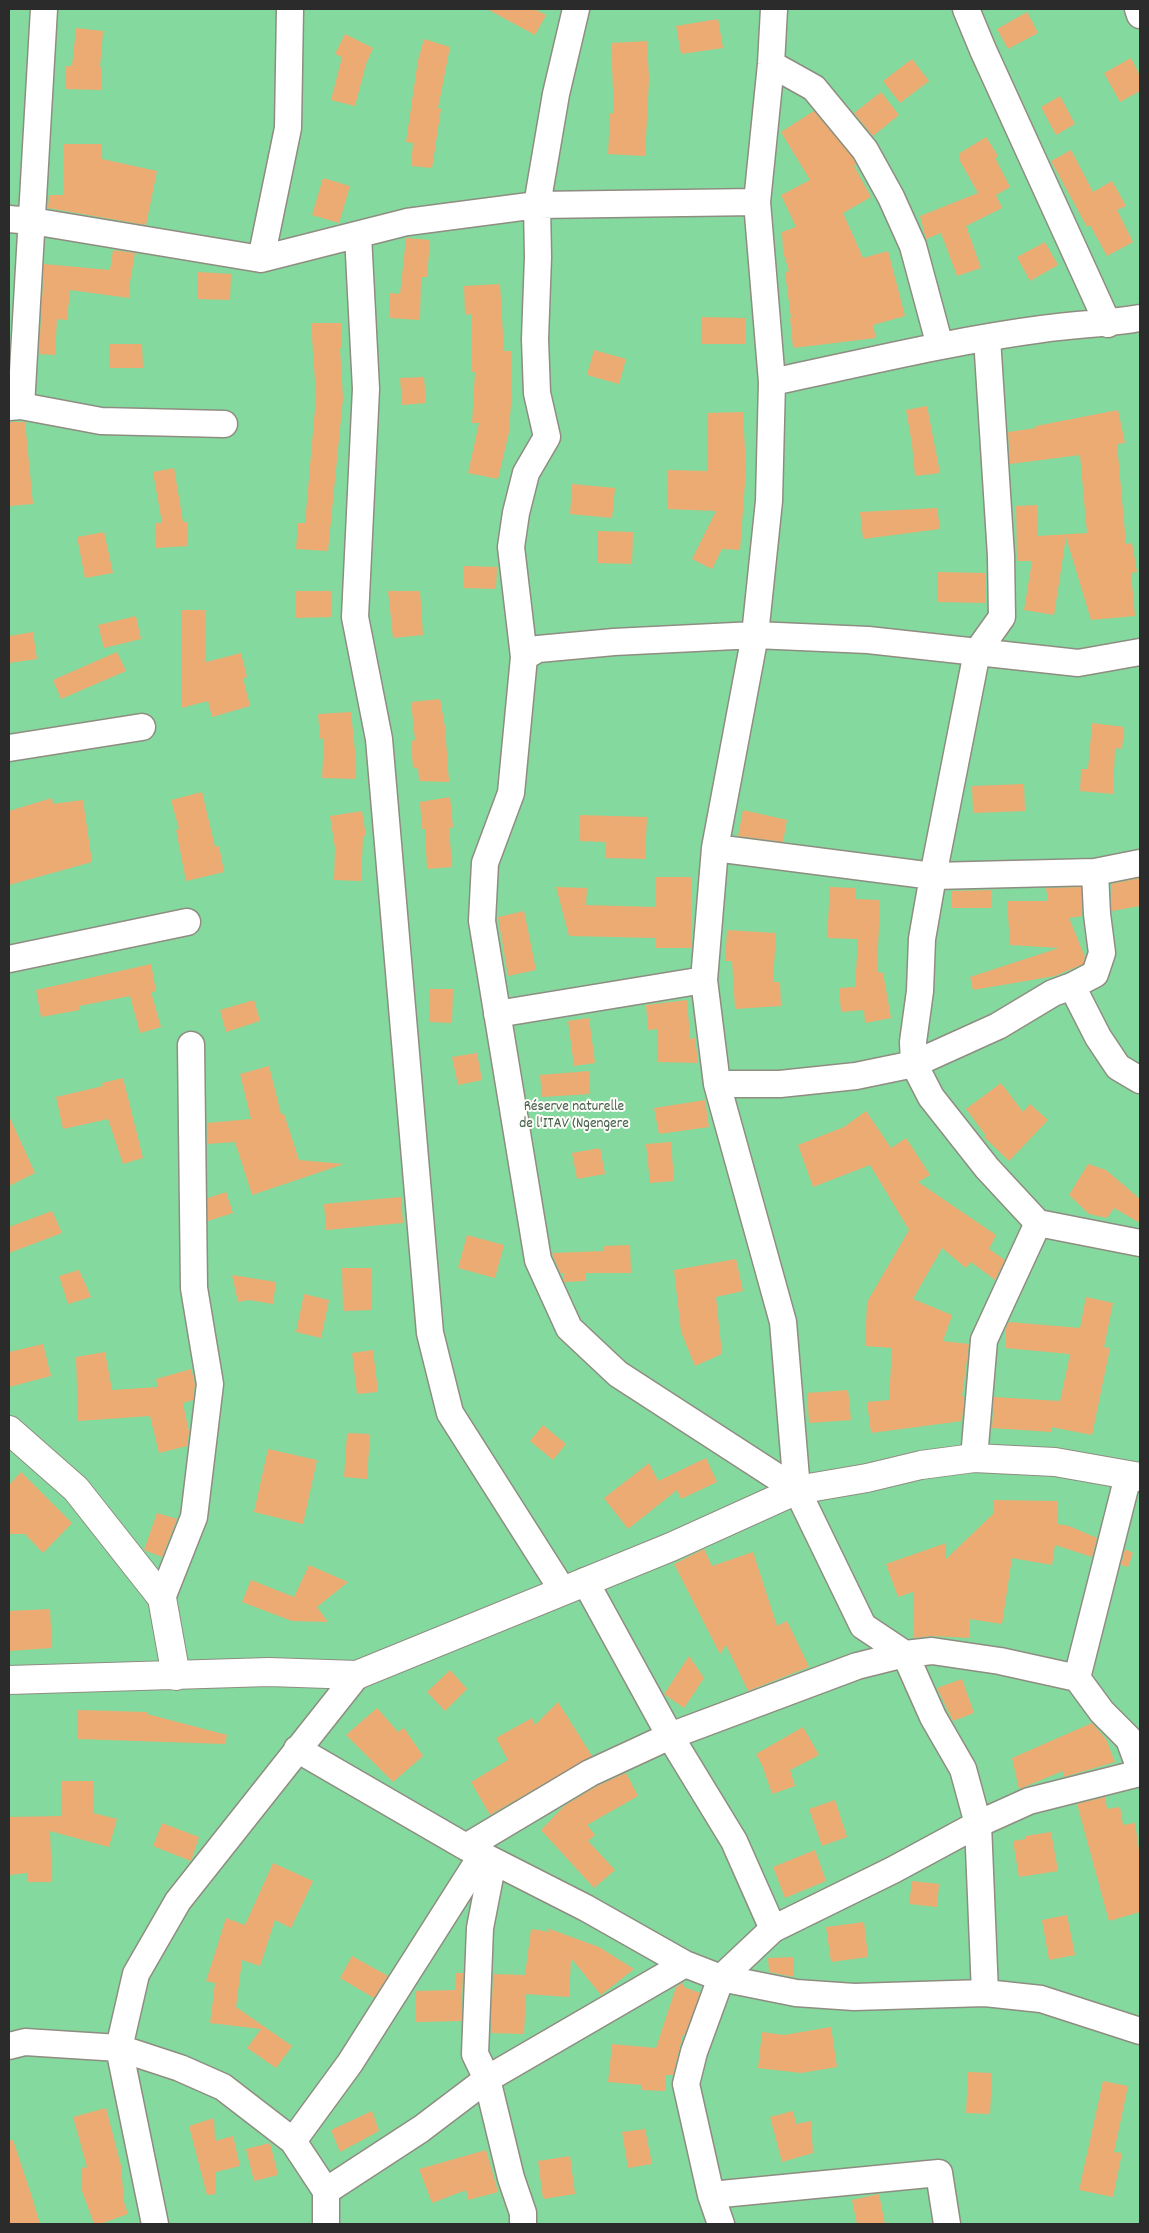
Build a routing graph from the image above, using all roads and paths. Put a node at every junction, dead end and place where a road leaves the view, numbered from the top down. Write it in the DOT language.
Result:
graph roads {
  1 [pos="44,9"];
  2 [pos="290,9"];
  3 [pos="576,9"];
  4 [pos="774,9"];
  5 [pos="966,9"];
  6 [pos="1138,9"];
  7 [pos="1140,15"];
  8 [pos="771,64"];
  9 [pos="757,202"];
  10 [pos="537,205"];
  11 [pos="20,220"];
  12 [pos="358,235"];
  13 [pos="261,259"];
  14 [pos="1140,318"];
  15 [pos="1108,324"];
  16 [pos="987,338"];
  17 [pos="940,346"];
  18 [pos="772,382"];
  19 [pos="15,406"];
  20 [pos="224,424"];
  21 [pos="756,635"];
  22 [pos="977,652"];
  23 [pos="1140,652"];
  24 [pos="524,657"];
  25 [pos="142,727"];
  26 [pos="9,748"];
  27 [pos="715,848"];
  28 [pos="1140,863"];
  29 [pos="1095,872"];
  30 [pos="933,876"];
  31 [pos="187,922"];
  32 [pos="9,959"];
  33 [pos="704,980"];
  34 [pos="1072,986"];
  35 [pos="497,1014"];
  36 [pos="191,1044"];
  37 [pos="914,1064"];
  38 [pos="1140,1080"];
  39 [pos="717,1084"];
  40 [pos="1038,1223"];
  41 [pos="1140,1243"];
  42 [pos="9,1430"];
  43 [pos="974,1458"];
  44 [pos="1134,1477"];
  45 [pos="797,1490"];
  46 [pos="574,1586"];
  47 [pos="162,1598"];
  48 [pos="905,1654"];
  49 [pos="357,1675"];
  50 [pos="176,1676"];
  51 [pos="1077,1678"];
  52 [pos="9,1680"];
  53 [pos="670,1736"];
  54 [pos="297,1749"];
  55 [pos="1140,1769"];
  56 [pos="1140,1773"];
  57 [pos="978,1824"];
  58 [pos="481,1854"];
  59 [pos="773,1930"];
  60 [pos="684,1964"];
  61 [pos="721,1978"];
  62 [pos="985,1993"];
  63 [pos="1140,2031"];
  64 [pos="9,2046"];
  65 [pos="119,2048"];
  66 [pos="486,2079"];
  67 [pos="293,2140"];
  68 [pos="326,2191"];
  69 [pos="711,2195"];
  70 [pos="153,2223"];
  71 [pos="326,2224"];
  72 [pos="523,2224"];
  73 [pos="721,2224"];
  74 [pos="947,2224"];
  1 -- 11 [label="street"];
  2 -- 13 [label="street"];
  3 -- 10 [label="street"];
  4 -- 8 [label="street"];
  5 -- 15 [label="street"];
  6 -- 7 [label="street"];
  8 -- 9 [label="street"];
  8 -- 17 [label="street"];
  9 -- 10 [label="street"];
  9 -- 18 [label="street"];
  10 -- 12 [label="street"];
  10 -- 24 [label="street"];
  11 -- 13 [label="street"];
  11 -- 19 [label="street"];
  12 -- 13 [label="street"];
  12 -- 46 [label="street"];
  14 -- 15 [label="street"];
  15 -- 16 [label="street"];
  16 -- 17 [label="street"];
  16 -- 22 [label="street"];
  17 -- 18 [label="street"];
  18 -- 21 [label="street"];
  19 -- 20 [label="street"];
  21 -- 22 [label="street"];
  21 -- 24 [label="street"];
  21 -- 27 [label="street"];
  22 -- 23 [label="street"];
  22 -- 30 [label="street"];
  24 -- 35 [label="street"];
  25 -- 26 [label="street"];
  27 -- 30 [label="street"];
  27 -- 33 [label="street"];
  28 -- 29 [label="street"];
  29 -- 30 [label="street"];
  29 -- 34 [label="street"];
  30 -- 37 [label="street"];
  31 -- 32 [label="street"];
  33 -- 35 [label="street"];
  33 -- 39 [label="street"];
  34 -- 37 [label="street"];
  34 -- 38 [label="street"];
  35 -- 45 [label="street"];
  36 -- 47 [label="street"];
  37 -- 39 [label="street"];
  37 -- 40 [label="street"];
  39 -- 45 [label="street"];
  40 -- 41 [label="street"];
  40 -- 43 [label="street"];
  42 -- 47 [label="street"];
  43 -- 44 [label="street"];
  43 -- 45 [label="street"];
  44 -- 51 [label="street"];
  45 -- 46 [label="street"];
  45 -- 48 [label="street"];
  46 -- 49 [label="street"];
  46 -- 53 [label="street"];
  47 -- 50 [label="street"];
  48 -- 51 [label="street"];
  48 -- 53 [label="street"];
  48 -- 57 [label="street"];
  49 -- 50 [label="street"];
  49 -- 54 [label="street"];
  50 -- 52 [label="street"];
  51 -- 55 [label="street"];
  53 -- 58 [label="street"];
  53 -- 59 [label="street"];
  54 -- 58 [label="street"];
  54 -- 65 [label="street"];
  56 -- 57 [label="street"];
  57 -- 59 [label="street"];
  57 -- 62 [label="street"];
  58 -- 60 [label="street"];
  58 -- 66 [label="street"];
  58 -- 67 [label="street"];
  59 -- 61 [label="street"];
  60 -- 61 [label="street"];
  60 -- 66 [label="street"];
  61 -- 62 [label="street"];
  61 -- 69 [label="street"];
  62 -- 63 [label="street"];
  64 -- 65 [label="street"];
  65 -- 67 [label="street"];
  65 -- 70 [label="street"];
  66 -- 68 [label="street"];
  66 -- 72 [label="street"];
  67 -- 68 [label="street"];
  68 -- 71 [label="street"];
  69 -- 73 [label="street"];
  69 -- 74 [label="street"];
}
